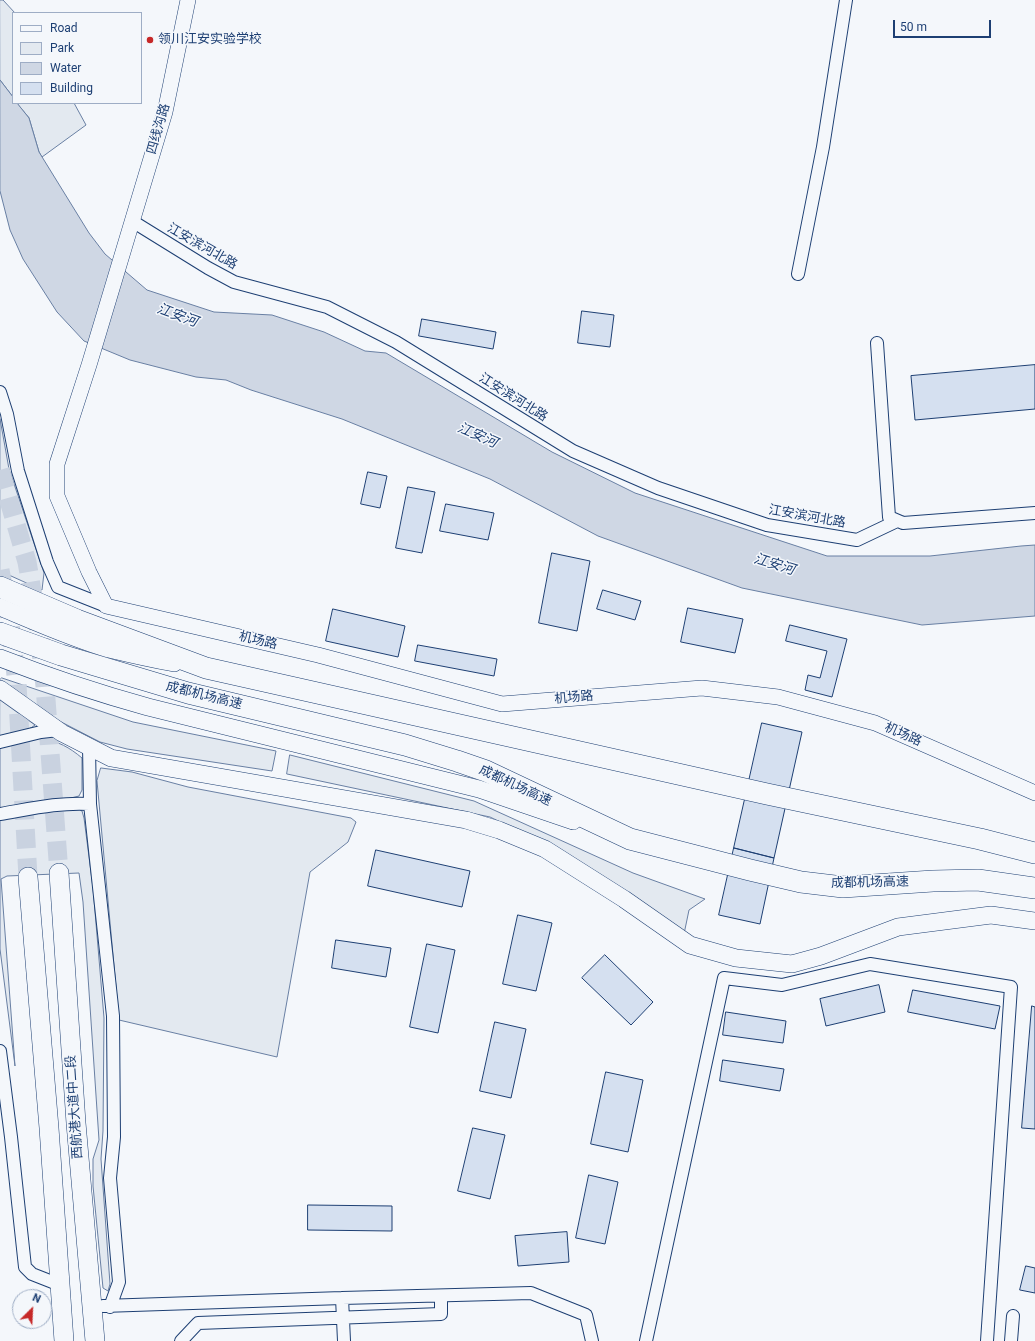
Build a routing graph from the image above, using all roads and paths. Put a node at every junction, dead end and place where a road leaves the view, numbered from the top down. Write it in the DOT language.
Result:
graph roads {
  1 [pos="188,0"];
  2 [pos="846,0"];
  3 [pos="132,221"];
  4 [pos="798,274"];
  5 [pos="876,343"];
  6 [pos="0,392"];
  7 [pos="1035,514"];
  8 [pos="897,521"];
  9 [pos="0,587"];
  10 [pos="106,606"];
  11 [pos="0,608"];
  12 [pos="0,633"];
  13 [pos="0,658"];
  14 [pos="0,665"];
  15 [pos="206,668"];
  16 [pos="56,680"];
  17 [pos="0,688"];
  18 [pos="58,730"];
  19 [pos="0,742"];
  20 [pos="89,746"];
  21 [pos="1035,793"];
  22 [pos="90,804"];
  23 [pos="0,814"];
  24 [pos="630,839"];
  25 [pos="1035,853"];
  26 [pos="60,873"];
  27 [pos="28,877"];
  28 [pos="1035,888"];
  29 [pos="1035,921"];
  30 [pos="0,1051"];
  31 [pos="60,1285"];
  32 [pos="441,1296"];
  33 [pos="342,1298"];
  34 [pos="101,1306"];
  35 [pos="1012,1316"];
  36 [pos="343,1318"];
  37 [pos="64,1341"];
  38 [pos="95,1341"];
  39 [pos="181,1341"];
  40 [pos="344,1341"];
  41 [pos="592,1341"];
  42 [pos="646,1341"];
  43 [pos="987,1341"];
  44 [pos="1011,1341"];
  1 -- 3 [label="street, 四线沟路"];
  2 -- 4 [label="street"];
  3 -- 8 [label="street, 江安滨河北路"];
  3 -- 10 [label="street, 四线沟路"];
  5 -- 8 [label="street"];
  6 -- 10 [label="street, 机场路"];
  7 -- 8 [label="street"];
  9 -- 15 [label="highway"];
  10 -- 21 [label="street, 机场路"];
  11 -- 15 [label="main road"];
  12 -- 24 [label="highway, 成都机场高速"];
  13 -- 16 [label="main road"];
  14 -- 16 [label="main road"];
  15 -- 25 [label="highway"];
  16 -- 24 [label="main road"];
  17 -- 18 [label="main road"];
  18 -- 19 [label="street"];
  18 -- 20 [label="main road"];
  20 -- 22 [label="street"];
  20 -- 29 [label="main road"];
  22 -- 23 [label="street"];
  22 -- 34 [label="street"];
  24 -- 28 [label="highway, 成都机场高速"];
  26 -- 34 [label="main road, 西航港大道中二段"];
  27 -- 31 [label="main road"];
  30 -- 31 [label="street"];
  31 -- 37 [label="main road"];
  32 -- 33 [label="street"];
  32 -- 36 [label="street"];
  32 -- 41 [label="street"];
  33 -- 34 [label="street"];
  33 -- 36 [label="street"];
  34 -- 38 [label="main road, 西航港大道中二段"];
  35 -- 44 [label="street"];
  36 -- 39 [label="street"];
  36 -- 40 [label="street"];
  42 -- 43 [label="street"];
}
